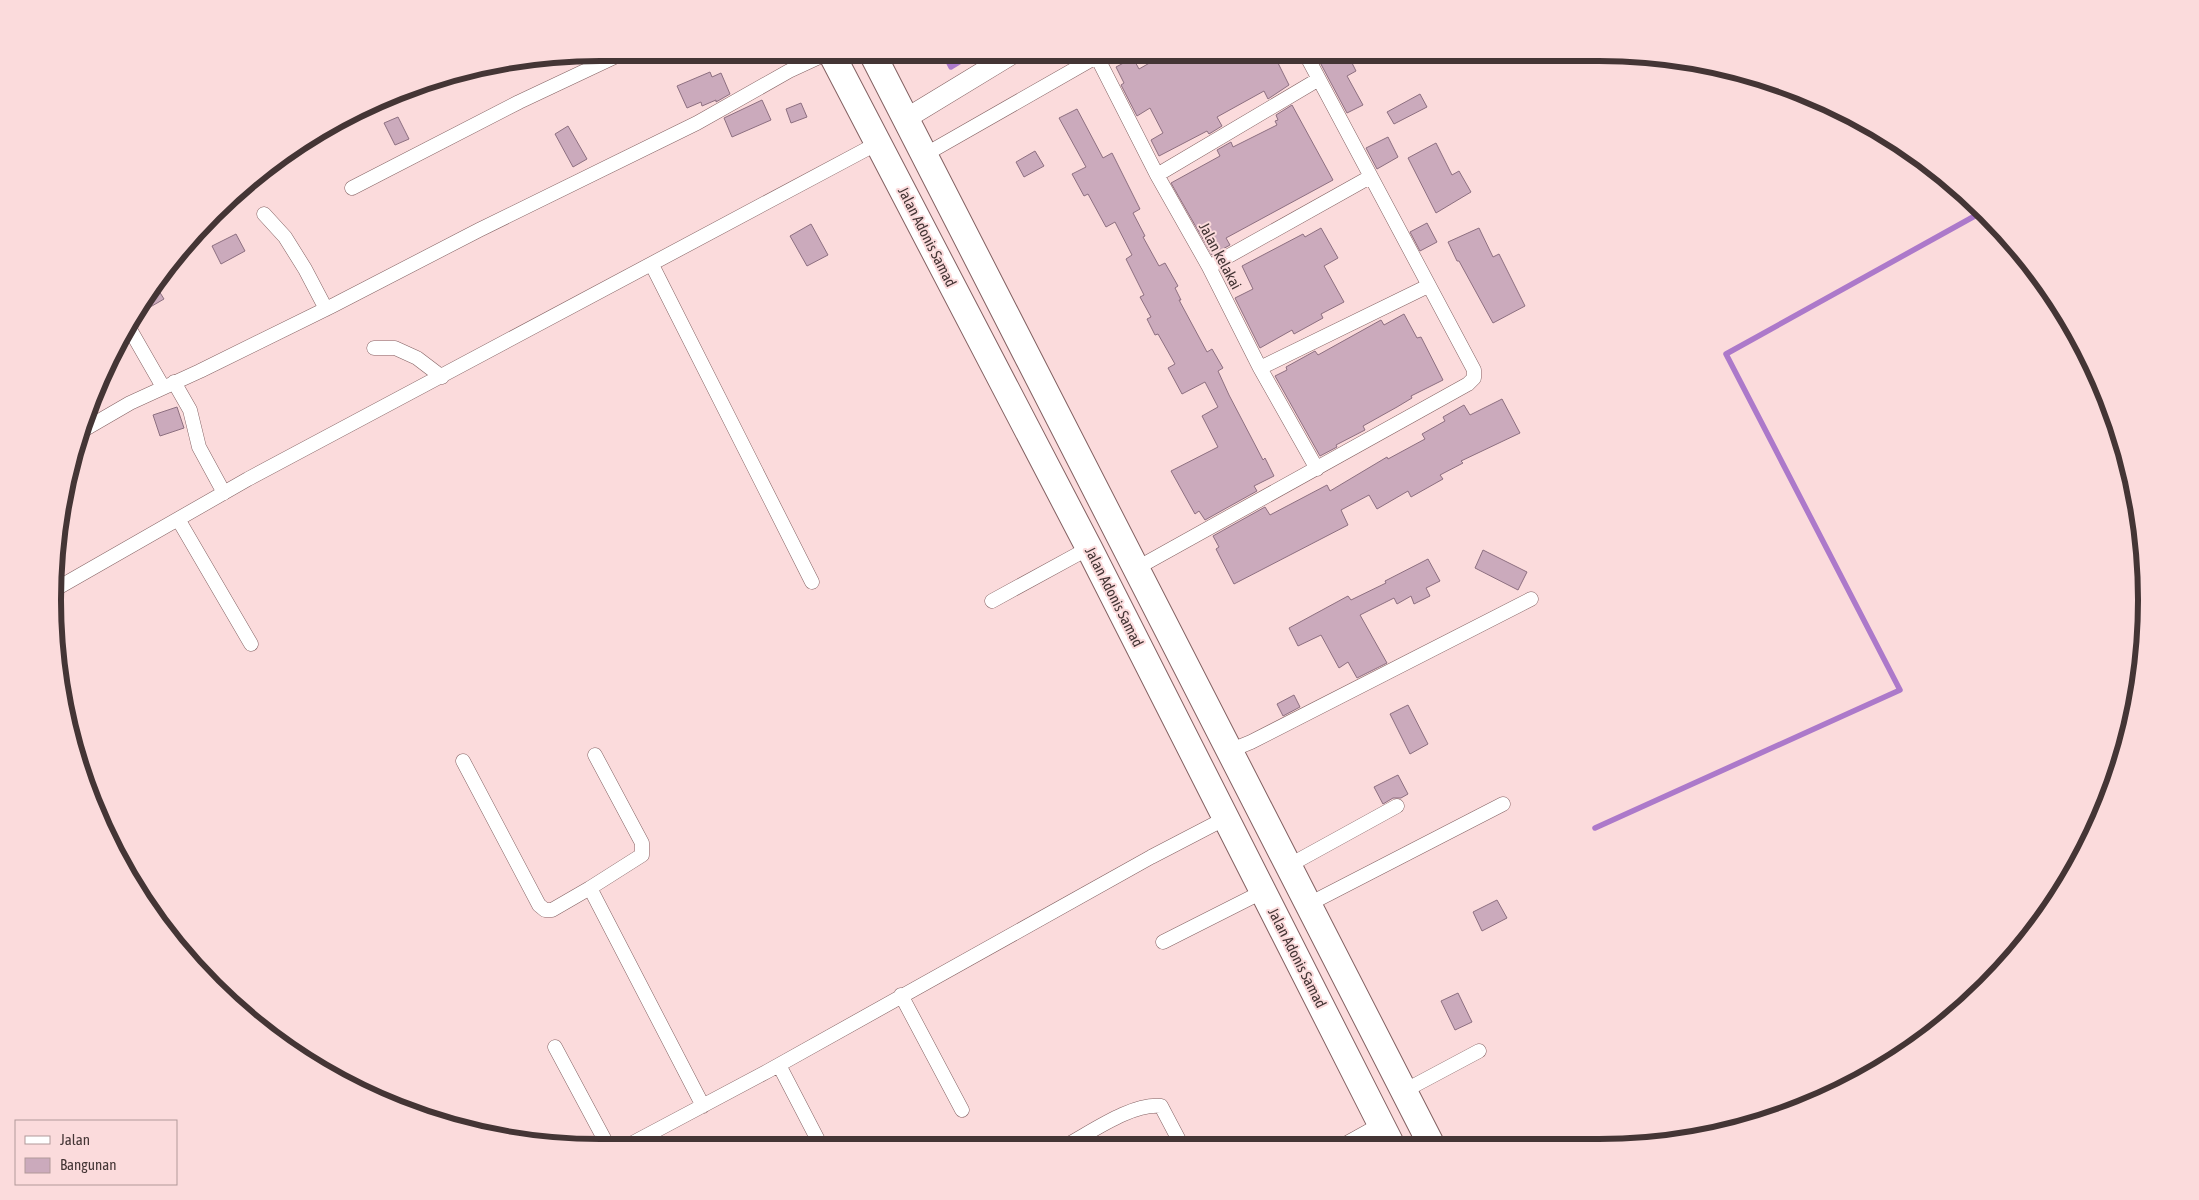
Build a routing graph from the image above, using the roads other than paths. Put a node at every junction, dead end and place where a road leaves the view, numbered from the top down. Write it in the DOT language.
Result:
graph roads {
  1 [pos="604,61"];
  2 [pos="810,61"];
  3 [pos="833,61"];
  4 [pos="876,61"];
  5 [pos="1001,61"];
  6 [pos="1089,61"];
  7 [pos="1103,61"];
  8 [pos="1310,61"];
  9 [pos="1320,79"];
  10 [pos="907,118"];
  11 [pos="878,144"];
  12 [pos="926,154"];
  13 [pos="1156,175"];
  14 [pos="1370,177"];
  15 [pos="352,188"];
  16 [pos="264,214"];
  17 [pos="652,265"];
  18 [pos="1209,267"];
  19 [pos="1428,286"];
  20 [pos="326,309"];
  21 [pos="132,332"];
  22 [pos="374,348"];
  23 [pos="1260,368"];
  24 [pos="442,377"];
  25 [pos="169,384"];
  26 [pos="90,426"];
  27 [pos="1317,469"];
  28 [pos="224,492"];
  29 [pos="178,519"];
  30 [pos="1089,548"];
  31 [pos="1146,563"];
  32 [pos="812,582"];
  33 [pos="61,586"];
  34 [pos="1531,599"];
  35 [pos="992,601"];
  36 [pos="251,644"];
  37 [pos="1240,747"];
  38 [pos="595,755"];
  39 [pos="463,761"];
  40 [pos="1503,804"];
  41 [pos="1397,806"];
  42 [pos="1226,818"];
  43 [pos="1288,866"];
  44 [pos="590,888"];
  45 [pos="1262,892"];
  46 [pos="1307,905"];
  47 [pos="1164,942"];
  48 [pos="901,995"];
  49 [pos="555,1047"];
  50 [pos="1475,1053"];
  51 [pos="779,1065"];
  52 [pos="1404,1091"];
  53 [pos="703,1106"];
  54 [pos="962,1110"];
  55 [pos="1386,1134"];
  56 [pos="604,1139"];
  57 [pos="640,1139"];
  58 [pos="817,1139"];
  59 [pos="1078,1139"];
  60 [pos="1178,1139"];
  61 [pos="1366,1139"];
  62 [pos="1428,1139"];
  1 -- 15 [label="street"];
  2 -- 20 [label="street"];
  3 -- 11 [label="highway, Jalan Adonis Samad"];
  4 -- 10 [label="highway"];
  5 -- 10 [label="street"];
  6 -- 12 [label="street"];
  7 -- 13 [label="street, Jalan kelakai"];
  8 -- 9 [label="street"];
  9 -- 13 [label="street"];
  9 -- 14 [label="street"];
  10 -- 12 [label="highway"];
  11 -- 17 [label="street"];
  11 -- 30 [label="highway, Jalan Adonis Samad"];
  12 -- 31 [label="highway"];
  13 -- 18 [label="street, Jalan kelakai"];
  14 -- 18 [label="street"];
  14 -- 19 [label="street"];
  16 -- 20 [label="street"];
  17 -- 24 [label="street"];
  17 -- 32 [label="street"];
  18 -- 23 [label="street, Jalan kelakai"];
  19 -- 23 [label="street"];
  19 -- 27 [label="street"];
  20 -- 25 [label="street"];
  21 -- 25 [label="street"];
  22 -- 24 [label="street"];
  23 -- 27 [label="street, Jalan kelakai"];
  24 -- 28 [label="street"];
  25 -- 26 [label="street"];
  25 -- 28 [label="street"];
  27 -- 31 [label="street"];
  28 -- 29 [label="street"];
  29 -- 33 [label="street"];
  29 -- 36 [label="street"];
  30 -- 35 [label="street"];
  30 -- 42 [label="highway, Jalan Adonis Samad"];
  31 -- 37 [label="highway"];
  34 -- 37 [label="street"];
  37 -- 43 [label="highway"];
  38 -- 44 [label="street"];
  39 -- 44 [label="street"];
  40 -- 46 [label="street"];
  41 -- 43 [label="street"];
  42 -- 45 [label="highway, Jalan Adonis Samad"];
  42 -- 48 [label="street"];
  43 -- 46 [label="highway"];
  44 -- 53 [label="street"];
  45 -- 47 [label="street"];
  45 -- 55 [label="highway, Jalan Adonis Samad"];
  46 -- 52 [label="highway"];
  48 -- 51 [label="street"];
  48 -- 54 [label="street"];
  49 -- 56 [label="street"];
  50 -- 52 [label="street"];
  51 -- 53 [label="street"];
  51 -- 58 [label="street"];
  52 -- 62 [label="highway"];
  53 -- 57 [label="street"];
  55 -- 61 [label="street"];
  59 -- 60 [label="street"];
}
